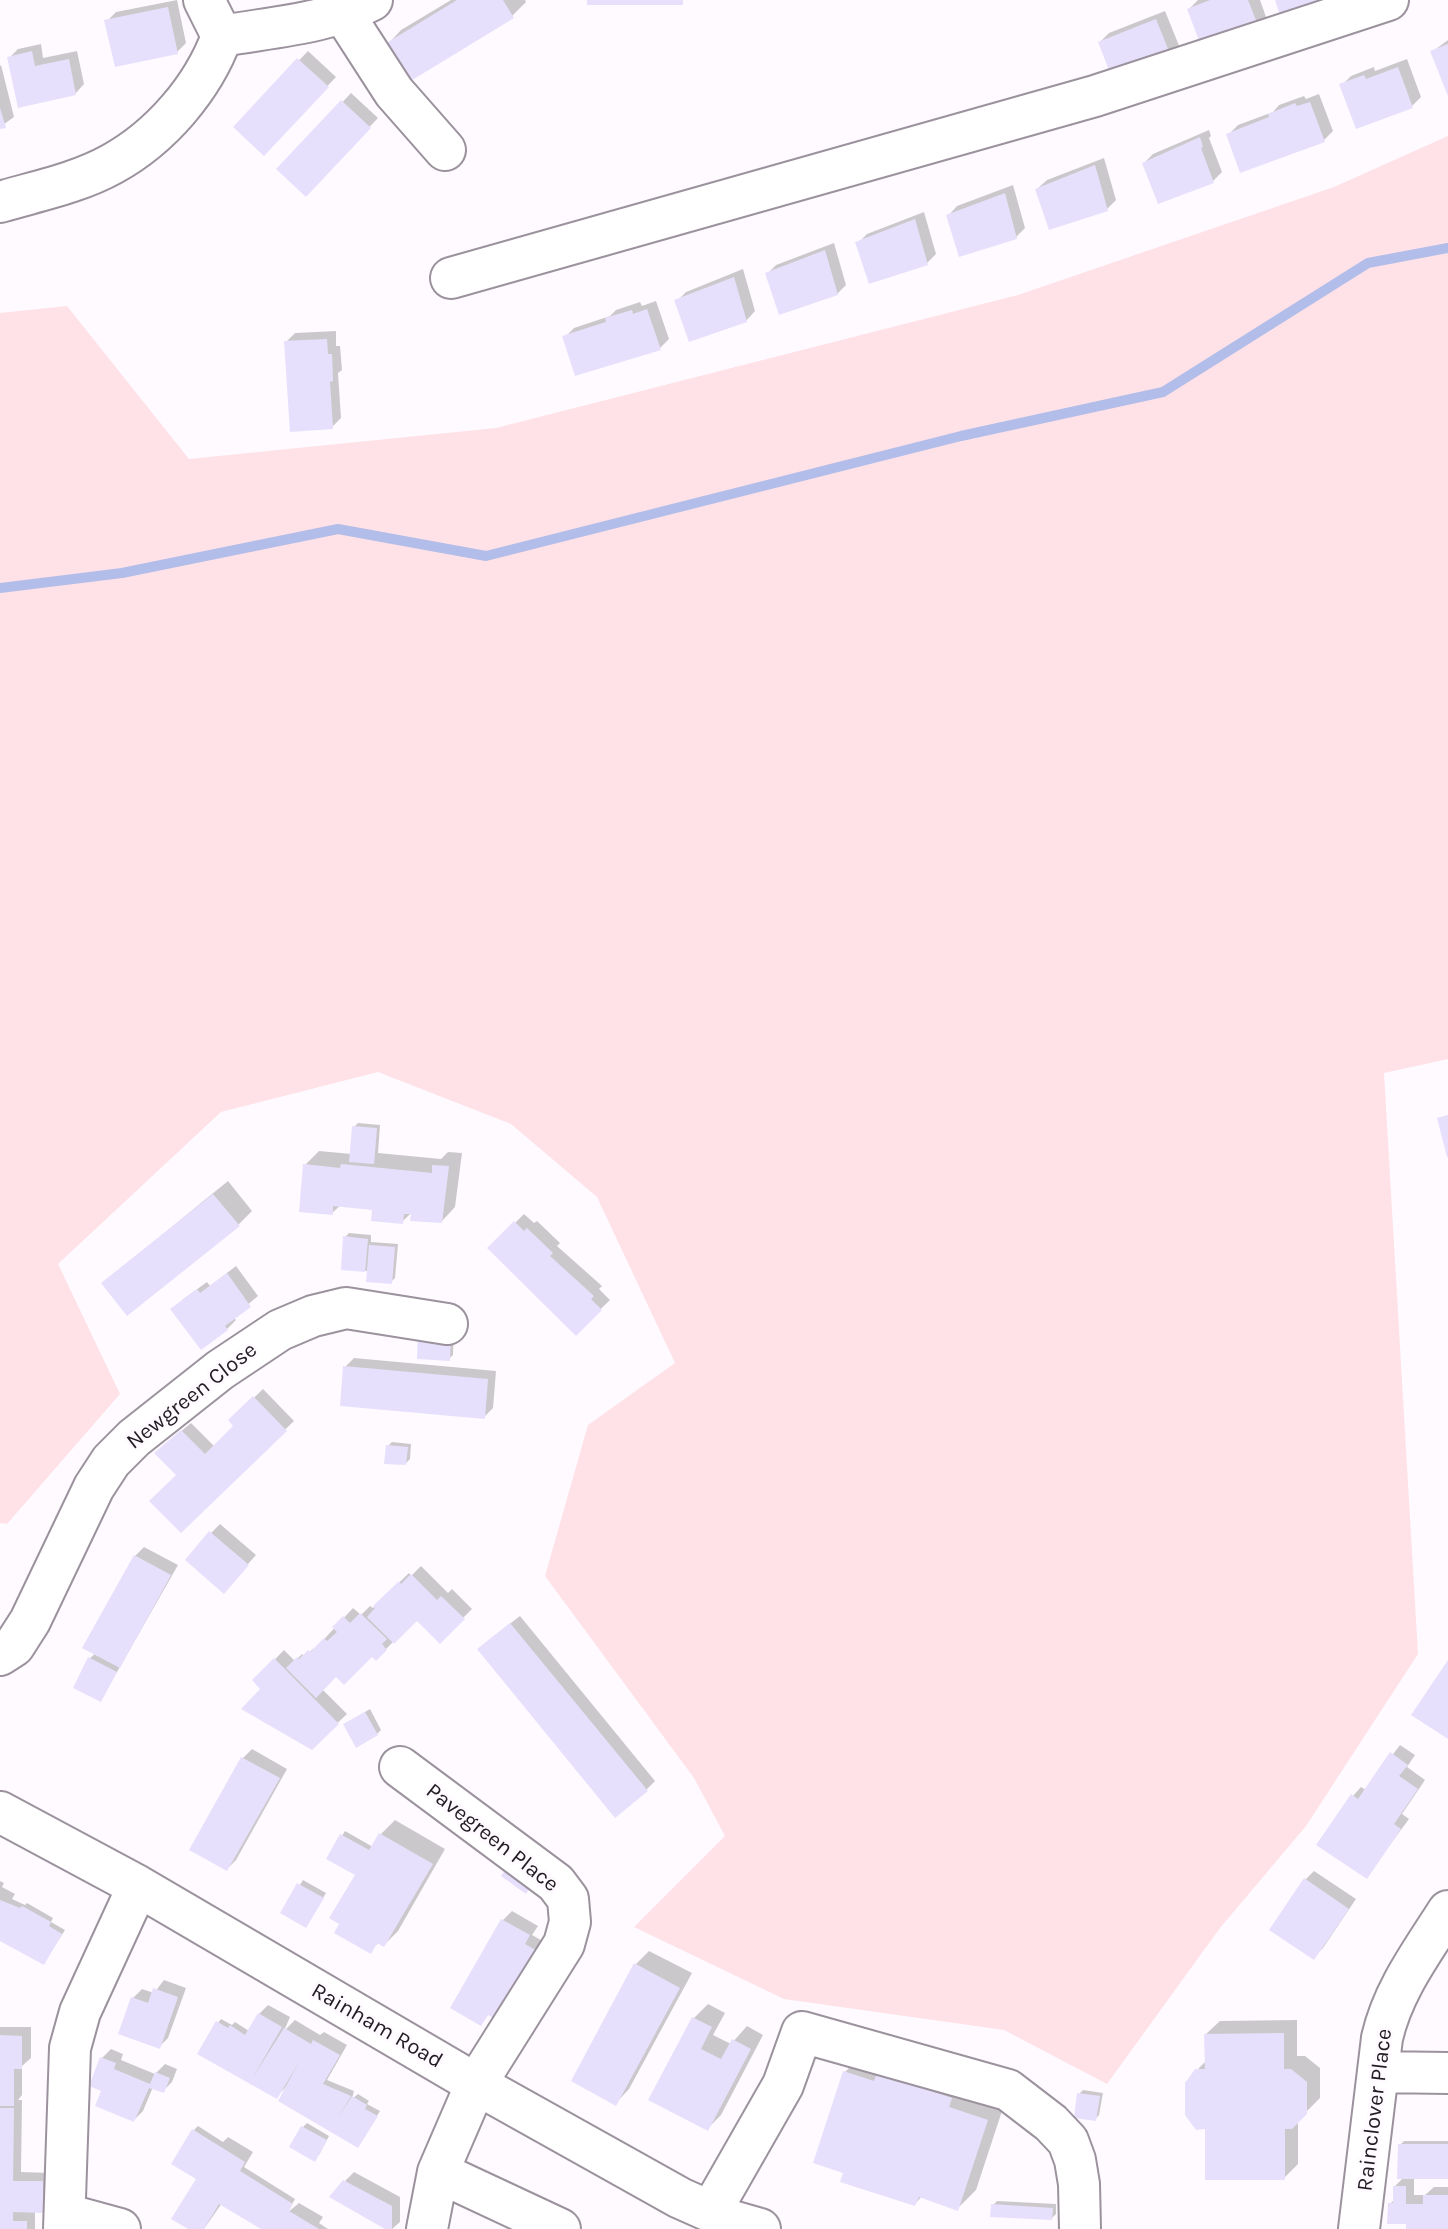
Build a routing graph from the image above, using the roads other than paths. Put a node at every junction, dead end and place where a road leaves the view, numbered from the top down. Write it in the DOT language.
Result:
graph roads {
  1 [pos="204,0"];
  2 [pos="1388,0"];
  3 [pos="358,6"];
  4 [pos="222,36"];
  5 [pos="445,150"];
  6 [pos="0,202"];
  7 [pos="451,278"];
  8 [pos="447,1324"];
  9 [pos="0,1655"];
  10 [pos="400,1767"];
  11 [pos="0,1812"];
  12 [pos="138,1886"];
  13 [pos="1448,1911"];
  14 [pos="1378,2072"];
  15 [pos="1448,2073"];
  16 [pos="476,2084"];
  17 [pos="438,2172"];
  18 [pos="711,2211"];
  19 [pos="64,2221"];
  20 [pos="120,2229"];
  21 [pos="427,2229"];
  22 [pos="560,2229"];
  23 [pos="760,2229"];
  24 [pos="1080,2229"];
  25 [pos="1359,2229"];
  1 -- 4 [label="street"];
  2 -- 7 [label="street"];
  3 -- 4 [label="street"];
  3 -- 5 [label="street"];
  4 -- 6 [label="street"];
  8 -- 9 [label="street, Newgreen Close"];
  10 -- 16 [label="street, Pavegreen Place"];
  11 -- 12 [label="street, Rainham Road"];
  12 -- 16 [label="street, Rainham Road"];
  12 -- 19 [label="street"];
  13 -- 14 [label="street, Rainclover Place"];
  14 -- 15 [label="street"];
  14 -- 25 [label="street, Rainclover Place"];
  16 -- 17 [label="street, Pavegreen Place"];
  16 -- 18 [label="street, Rainham Road"];
  17 -- 21 [label="street, Pavegreen Place"];
  17 -- 22 [label="street"];
  18 -- 23 [label="street, Rainham Road"];
  18 -- 24 [label="street"];
  19 -- 20 [label="street"];
}
